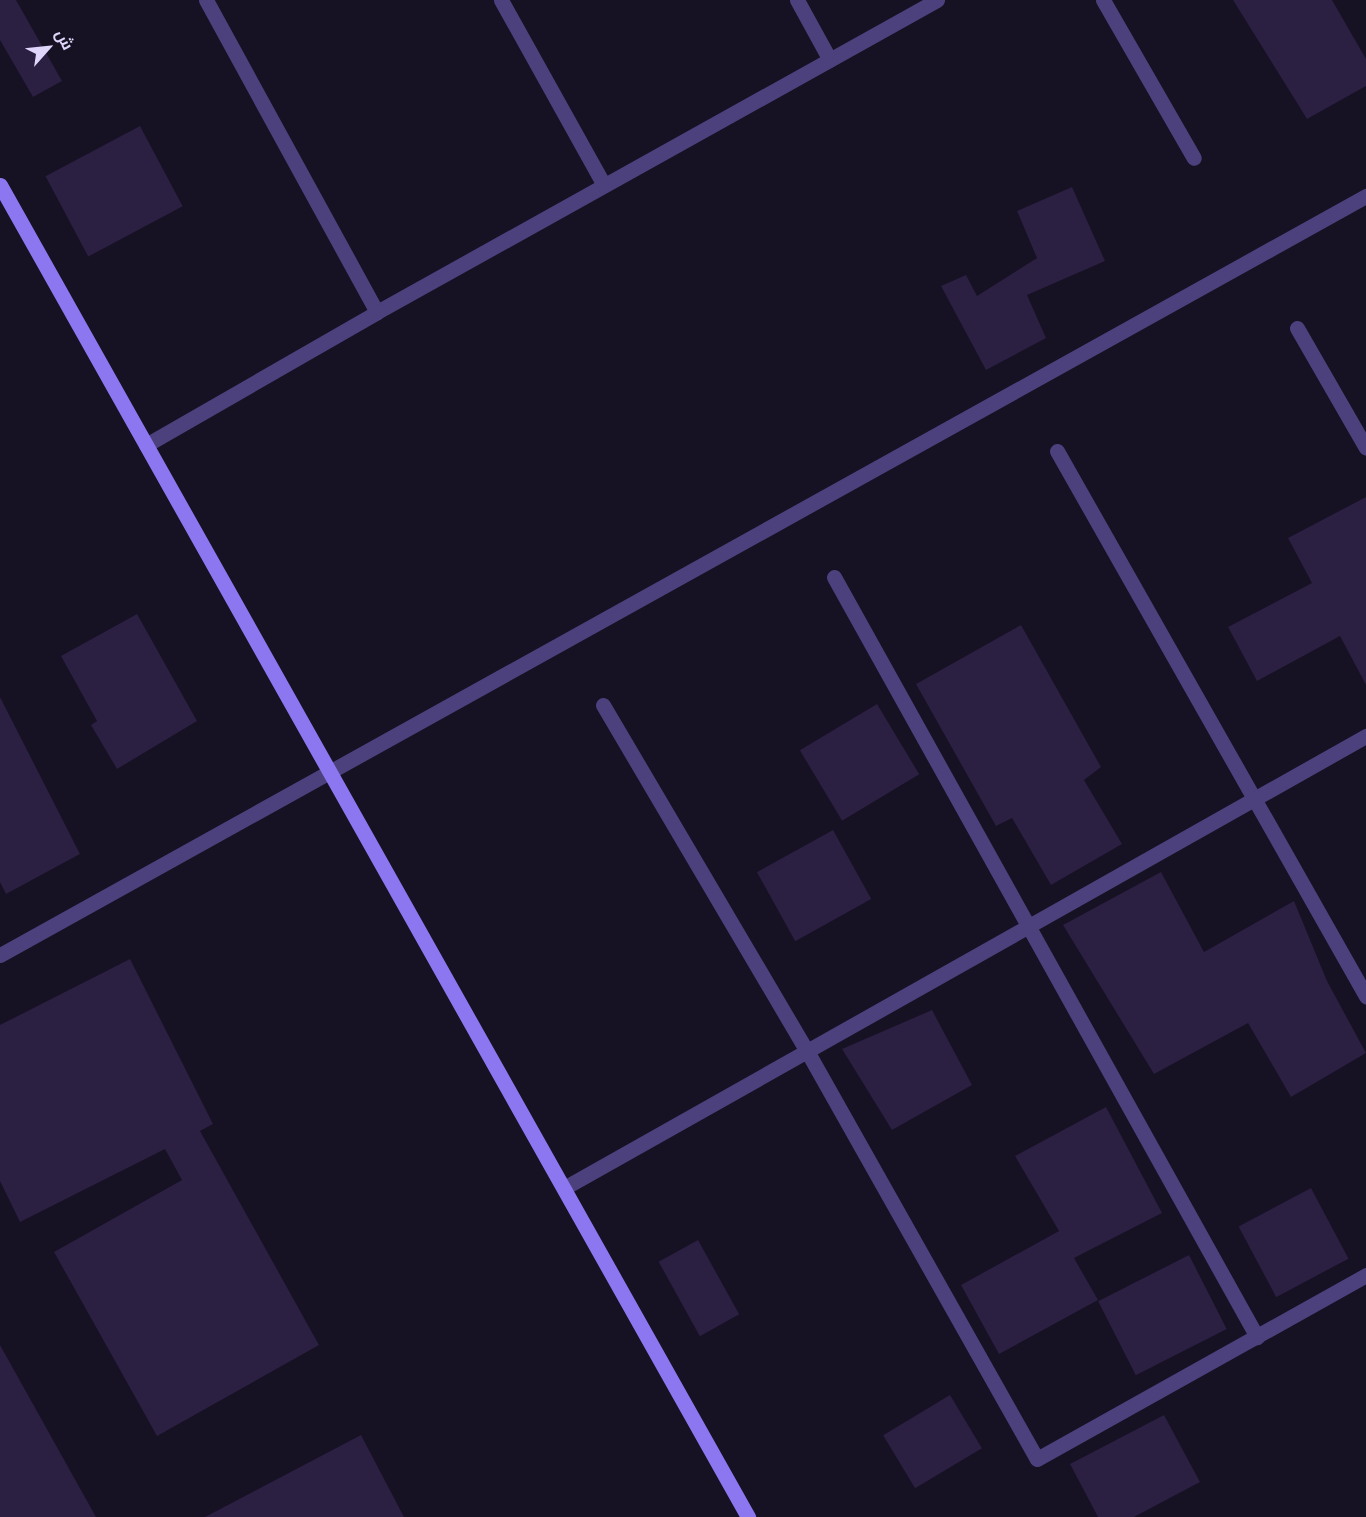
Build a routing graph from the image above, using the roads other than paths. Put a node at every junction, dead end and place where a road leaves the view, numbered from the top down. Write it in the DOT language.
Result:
graph roads {
  1 [pos="206,0"];
  2 [pos="501,0"];
  3 [pos="797,0"];
  4 [pos="937,0"];
  5 [pos="1103,0"];
  6 [pos="830,60"];
  7 [pos="1194,158"];
  8 [pos="0,185"];
  9 [pos="604,185"];
  10 [pos="1366,196"];
  11 [pos="377,312"];
  12 [pos="1297,328"];
  13 [pos="146,445"];
  14 [pos="1366,448"];
  15 [pos="1057,451"];
  16 [pos="834,578"];
  17 [pos="603,705"];
  18 [pos="1366,736"];
  19 [pos="330,771"];
  20 [pos="1253,799"];
  21 [pos="1030,925"];
  22 [pos="0,956"];
  23 [pos="1366,996"];
  24 [pos="807,1051"];
  25 [pos="564,1188"];
  26 [pos="1366,1275"];
  27 [pos="1257,1337"];
  28 [pos="748,1517"];
  1 -- 11 [label="street"];
  2 -- 9 [label="street"];
  3 -- 6 [label="street"];
  4 -- 6 [label="street"];
  5 -- 7 [label="street"];
  6 -- 9 [label="street"];
  8 -- 13 [label="street"];
  9 -- 11 [label="street"];
  10 -- 19 [label="street"];
  11 -- 13 [label="street"];
  12 -- 14 [label="street"];
  13 -- 19 [label="street"];
  15 -- 20 [label="street"];
  16 -- 21 [label="street"];
  17 -- 24 [label="street"];
  18 -- 20 [label="street"];
  19 -- 22 [label="street"];
  19 -- 25 [label="street"];
  20 -- 21 [label="street"];
  20 -- 23 [label="street"];
  21 -- 24 [label="street"];
  21 -- 27 [label="street"];
  24 -- 25 [label="street"];
  24 -- 27 [label="street"];
  25 -- 28 [label="street"];
  26 -- 27 [label="street"];
}
